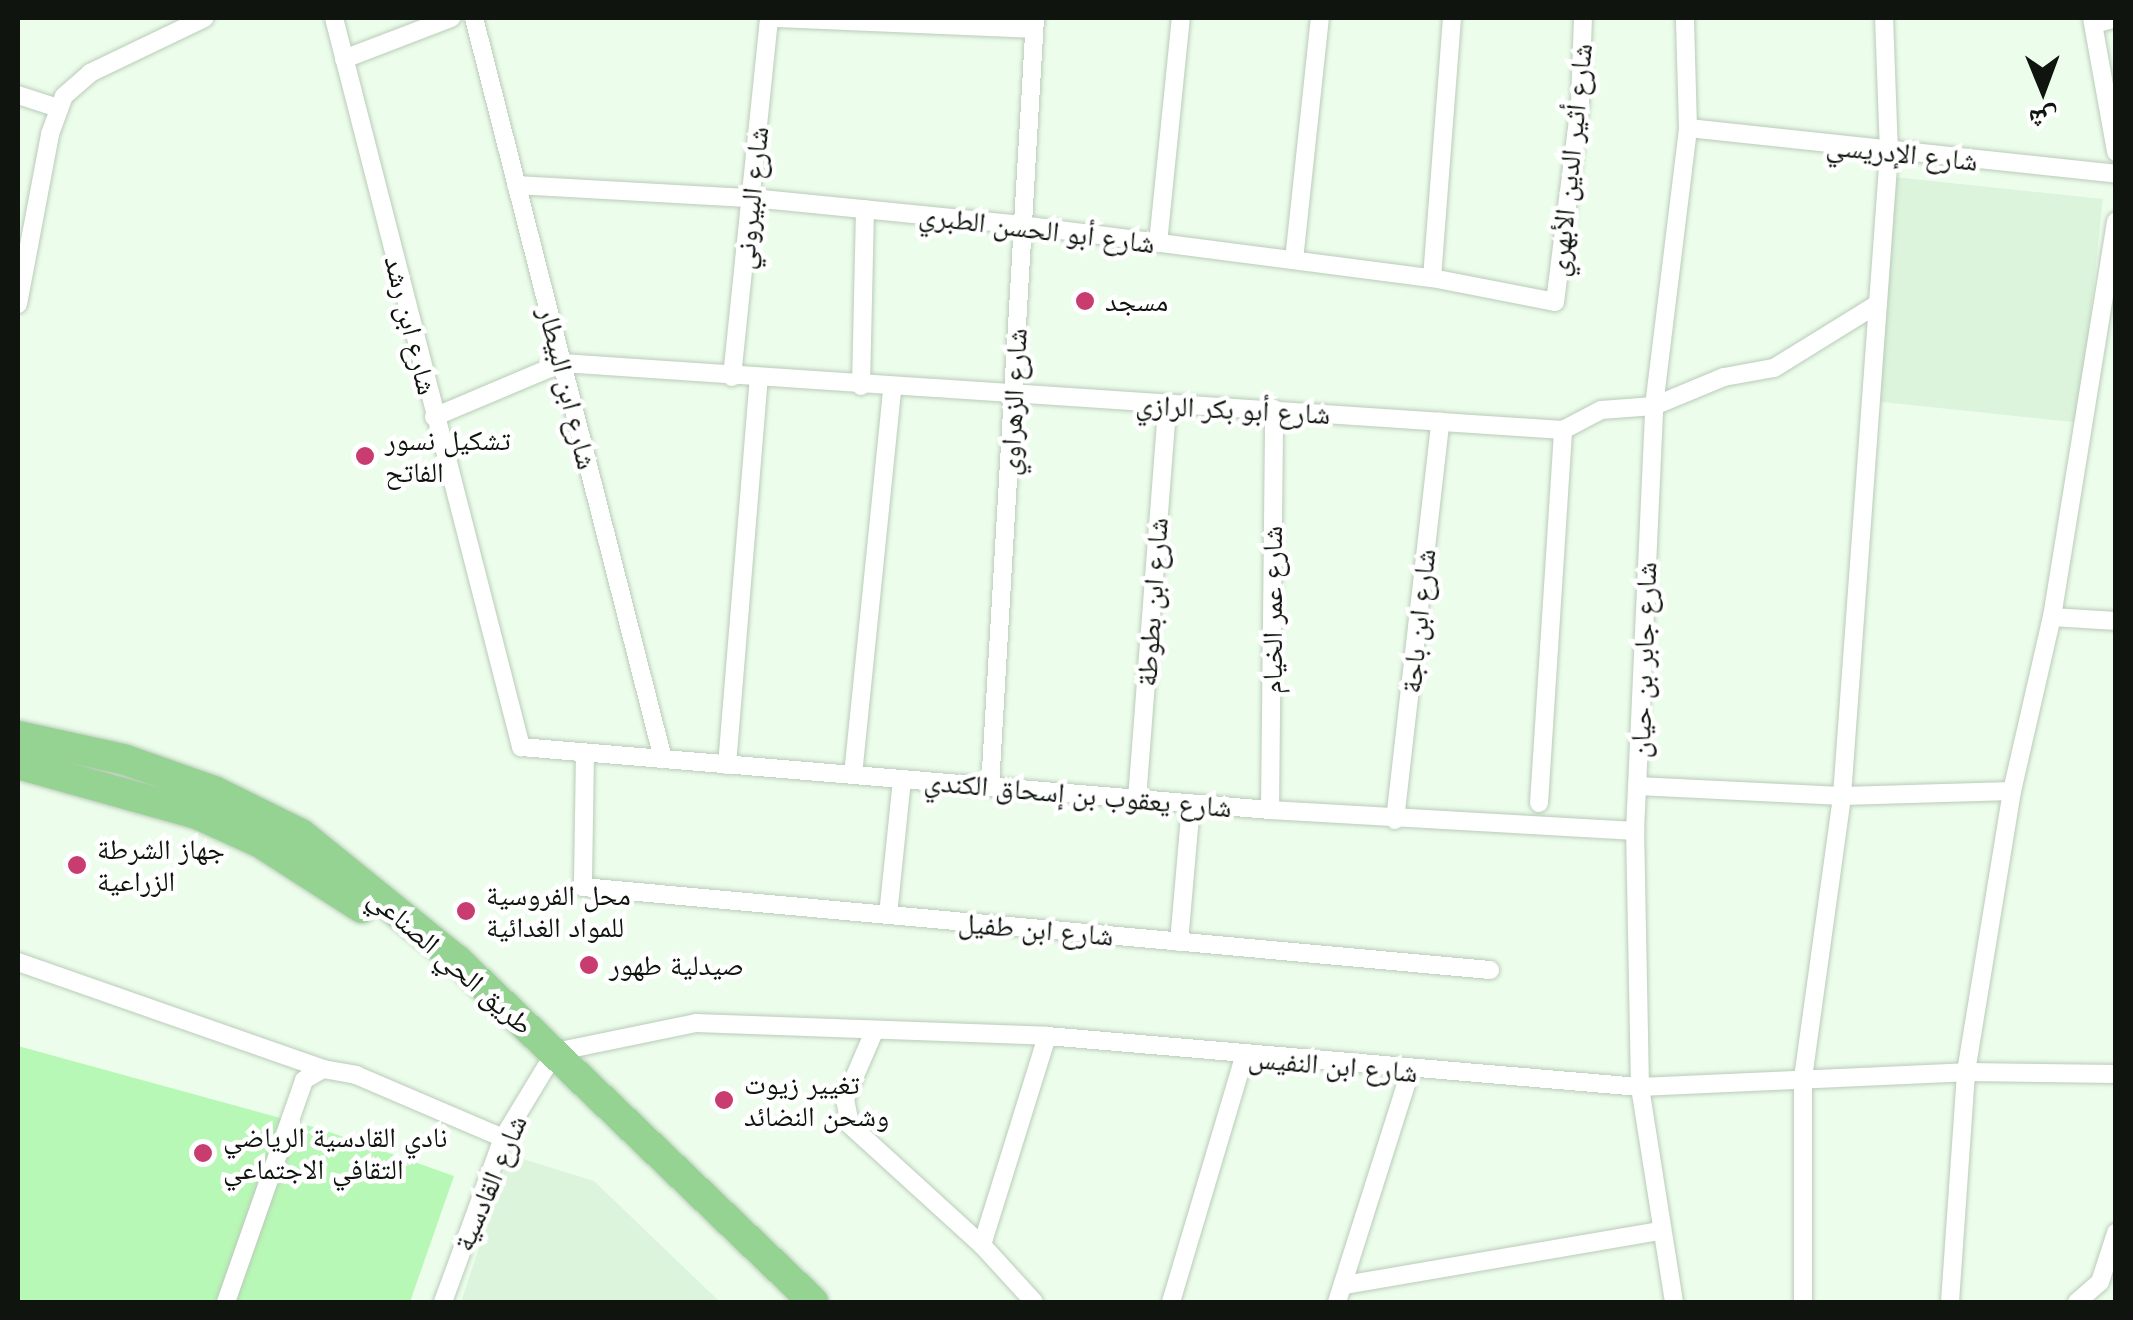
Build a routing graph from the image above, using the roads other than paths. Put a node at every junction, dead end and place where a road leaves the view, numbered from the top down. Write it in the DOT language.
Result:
graph roads {
  1 [pos="205,18"];
  2 [pos="334,18"];
  3 [pos="451,18"];
  4 [pos="474,18"];
  5 [pos="772,18"];
  6 [pos="1181,18"];
  7 [pos="1320,18"];
  8 [pos="1452,18"];
  9 [pos="1584,18"];
  10 [pos="1686,18"];
  11 [pos="1884,18"];
  12 [pos="2116,18"];
  13 [pos="2093,21"];
  14 [pos="1034,23"];
  15 [pos="344,59"];
  16 [pos="18,94"];
  17 [pos="58,108"];
  18 [pos="1688,128"];
  19 [pos="1889,152"];
  20 [pos="2116,152"];
  21 [pos="2116,174"];
  22 [pos="516,185"];
  23 [pos="752,198"];
  24 [pos="865,209"];
  25 [pos="2116,221"];
  26 [pos="1022,225"];
  27 [pos="1158,243"];
  28 [pos="1294,260"];
  29 [pos="1432,278"];
  30 [pos="1556,302"];
  31 [pos="18,304"];
  32 [pos="1876,305"];
  33 [pos="562,362"];
  34 [pos="732,378"];
  35 [pos="759,379"];
  36 [pos="861,386"];
  37 [pos="892,388"];
  38 [pos="1016,395"];
  39 [pos="1167,405"];
  40 [pos="1654,406"];
  41 [pos="1274,410"];
  42 [pos="434,417"];
  43 [pos="1440,422"];
  44 [pos="1563,430"];
  45 [pos="2052,617"];
  46 [pos="2116,621"];
  47 [pos="18,736"];
  48 [pos="521,748"];
  49 [pos="585,753"];
  50 [pos="662,759"];
  51 [pos="18,764"];
  52 [pos="727,765"];
  53 [pos="854,776"];
  54 [pos="902,780"];
  55 [pos="1637,786"];
  56 [pos="990,787"];
  57 [pos="2012,791"];
  58 [pos="1842,796"];
  59 [pos="1137,800"];
  60 [pos="1191,804"];
  61 [pos="1540,804"];
  62 [pos="1270,810"];
  63 [pos="1396,818"];
  64 [pos="1636,831"];
  65 [pos="888,915"];
  66 [pos="1180,942"];
  67 [pos="18,962"];
  68 [pos="1490,970"];
  69 [pos="873,1034"];
  70 [pos="1047,1036"];
  71 [pos="1244,1057"];
  72 [pos="550,1060"];
  73 [pos="322,1070"];
  74 [pos="1410,1072"];
  75 [pos="1966,1072"];
  76 [pos="2116,1074"];
  77 [pos="1802,1078"];
  78 [pos="1640,1088"];
  79 [pos="503,1138"];
  80 [pos="1661,1231"];
  81 [pos="2116,1233"];
  82 [pos="982,1245"];
  83 [pos="1341,1294"];
  84 [pos="226,1302"];
  85 [pos="442,1302"];
  86 [pos="789,1302"];
  87 [pos="813,1302"];
  88 [pos="1034,1302"];
  89 [pos="1172,1302"];
  90 [pos="1674,1302"];
  91 [pos="1803,1302"];
  92 [pos="1950,1302"];
  93 [pos="2077,1302"];
  1 -- 17 [label="street"];
  2 -- 15 [label="street, شارع ابن رشد"];
  3 -- 15 [label="street"];
  4 -- 22 [label="street, شارع ابن البيطار"];
  5 -- 14 [label="street"];
  5 -- 23 [label="street, شارع البيروني"];
  6 -- 27 [label="street"];
  7 -- 28 [label="street"];
  8 -- 29 [label="street"];
  9 -- 30 [label="street, شارع أثير الدين الأبهري"];
  10 -- 18 [label="street, شارع جابر بن حيان"];
  11 -- 19 [label="street"];
  12 -- 13 [label="street"];
  13 -- 20 [label="street"];
  14 -- 26 [label="street, شارع الزهراوي"];
  15 -- 42 [label="street, شارع ابن رشد"];
  16 -- 17 [label="street"];
  17 -- 31 [label="street"];
  18 -- 19 [label="street, شارع الإدريسي"];
  18 -- 40 [label="street, شارع جابر بن حيان"];
  19 -- 21 [label="street, شارع الإدريسي"];
  19 -- 32 [label="street"];
  22 -- 23 [label="street, شارع أبو الحسن الطبري"];
  22 -- 33 [label="street, شارع ابن البيطار"];
  23 -- 24 [label="street, شارع أبو الحسن الطبري"];
  23 -- 34 [label="street, شارع البيروني"];
  24 -- 26 [label="street, شارع أبو الحسن الطبري"];
  24 -- 36 [label="street"];
  25 -- 45 [label="street"];
  26 -- 27 [label="street, شارع أبو الحسن الطبري"];
  26 -- 38 [label="street, شارع الزهراوي"];
  27 -- 28 [label="street, شارع أبو الحسن الطبري"];
  28 -- 29 [label="street, شارع أبو الحسن الطبري"];
  29 -- 30 [label="street, شارع أبو الحسن الطبري"];
  32 -- 40 [label="street, شارع أبو بكر الرازي"];
  32 -- 58 [label="street"];
  33 -- 34 [label="street, شارع أبو بكر الرازي"];
  33 -- 42 [label="street"];
  33 -- 50 [label="street, شارع ابن البيطار"];
  34 -- 35 [label="street, شارع أبو بكر الرازي"];
  35 -- 36 [label="street, شارع أبو بكر الرازي"];
  35 -- 52 [label="street"];
  36 -- 37 [label="street, شارع أبو بكر الرازي"];
  37 -- 38 [label="street, شارع أبو بكر الرازي"];
  37 -- 53 [label="street"];
  38 -- 39 [label="street, شارع أبو بكر الرازي"];
  38 -- 56 [label="street, شارع الزهراوي"];
  39 -- 41 [label="street, شارع أبو بكر الرازي"];
  39 -- 59 [label="street, شارع ابن بطوطة"];
  40 -- 44 [label="street, شارع أبو بكر الرازي"];
  40 -- 55 [label="street, شارع جابر بن حيان"];
  41 -- 43 [label="street, شارع أبو بكر الرازي"];
  41 -- 62 [label="street, شارع عمر الخيام"];
  42 -- 48 [label="street, شارع ابن رشد"];
  43 -- 44 [label="street, شارع أبو بكر الرازي"];
  43 -- 63 [label="street, شارع ابن باجة"];
  44 -- 61 [label="street"];
  45 -- 46 [label="street"];
  45 -- 57 [label="street"];
  47 -- 72 [label="highway, طريق الحي الصناعي"];
  48 -- 49 [label="street, شارع يعقوب بن إسحاق الكندي"];
  49 -- 50 [label="street, شارع يعقوب بن إسحاق الكندي"];
  49 -- 65 [label="street, شارع ابن طفيل"];
  50 -- 52 [label="street, شارع يعقوب بن إسحاق الكندي"];
  51 -- 72 [label="highway, طريق الحي الصناعي"];
  52 -- 53 [label="street, شارع يعقوب بن إسحاق الكندي"];
  53 -- 54 [label="street, شارع يعقوب بن إسحاق الكندي"];
  54 -- 56 [label="street, شارع يعقوب بن إسحاق الكندي"];
  54 -- 65 [label="street"];
  55 -- 58 [label="street"];
  55 -- 64 [label="street, شارع جابر بن حيان"];
  56 -- 59 [label="street, شارع يعقوب بن إسحاق الكندي"];
  57 -- 58 [label="street"];
  57 -- 75 [label="street"];
  58 -- 77 [label="street"];
  59 -- 60 [label="street, شارع يعقوب بن إسحاق الكندي"];
  60 -- 62 [label="street, شارع يعقوب بن إسحاق الكندي"];
  60 -- 66 [label="street"];
  62 -- 63 [label="street, شارع يعقوب بن إسحاق الكندي"];
  63 -- 64 [label="street, شارع يعقوب بن إسحاق الكندي"];
  64 -- 78 [label="street, شارع جابر بن حيان"];
  65 -- 66 [label="street, شارع ابن طفيل"];
  66 -- 68 [label="street, شارع ابن طفيل"];
  67 -- 73 [label="street"];
  69 -- 70 [label="street, شارع ابن النفيس"];
  69 -- 72 [label="street, شارع ابن النفيس"];
  69 -- 82 [label="street"];
  70 -- 71 [label="street, شارع ابن النفيس"];
  70 -- 82 [label="street"];
  71 -- 74 [label="street, شارع ابن النفيس"];
  71 -- 89 [label="street"];
  72 -- 79 [label="street, شارع القادسية"];
  72 -- 86 [label="highway, طريق الحي الصناعي"];
  72 -- 87 [label="highway, طريق الحي الصناعي"];
  73 -- 79 [label="street"];
  73 -- 84 [label="street"];
  74 -- 78 [label="street, شارع ابن النفيس"];
  74 -- 83 [label="street"];
  75 -- 76 [label="street, شارع ابن النفيس"];
  75 -- 77 [label="street, شارع ابن النفيس"];
  75 -- 92 [label="street"];
  77 -- 78 [label="street, شارع ابن النفيس"];
  77 -- 91 [label="street"];
  78 -- 80 [label="street, شارع جابر بن حيان"];
  79 -- 85 [label="street, شارع القادسية"];
  80 -- 83 [label="street"];
  80 -- 90 [label="street, شارع جابر بن حيان"];
  81 -- 93 [label="street"];
  82 -- 88 [label="street"];
}
